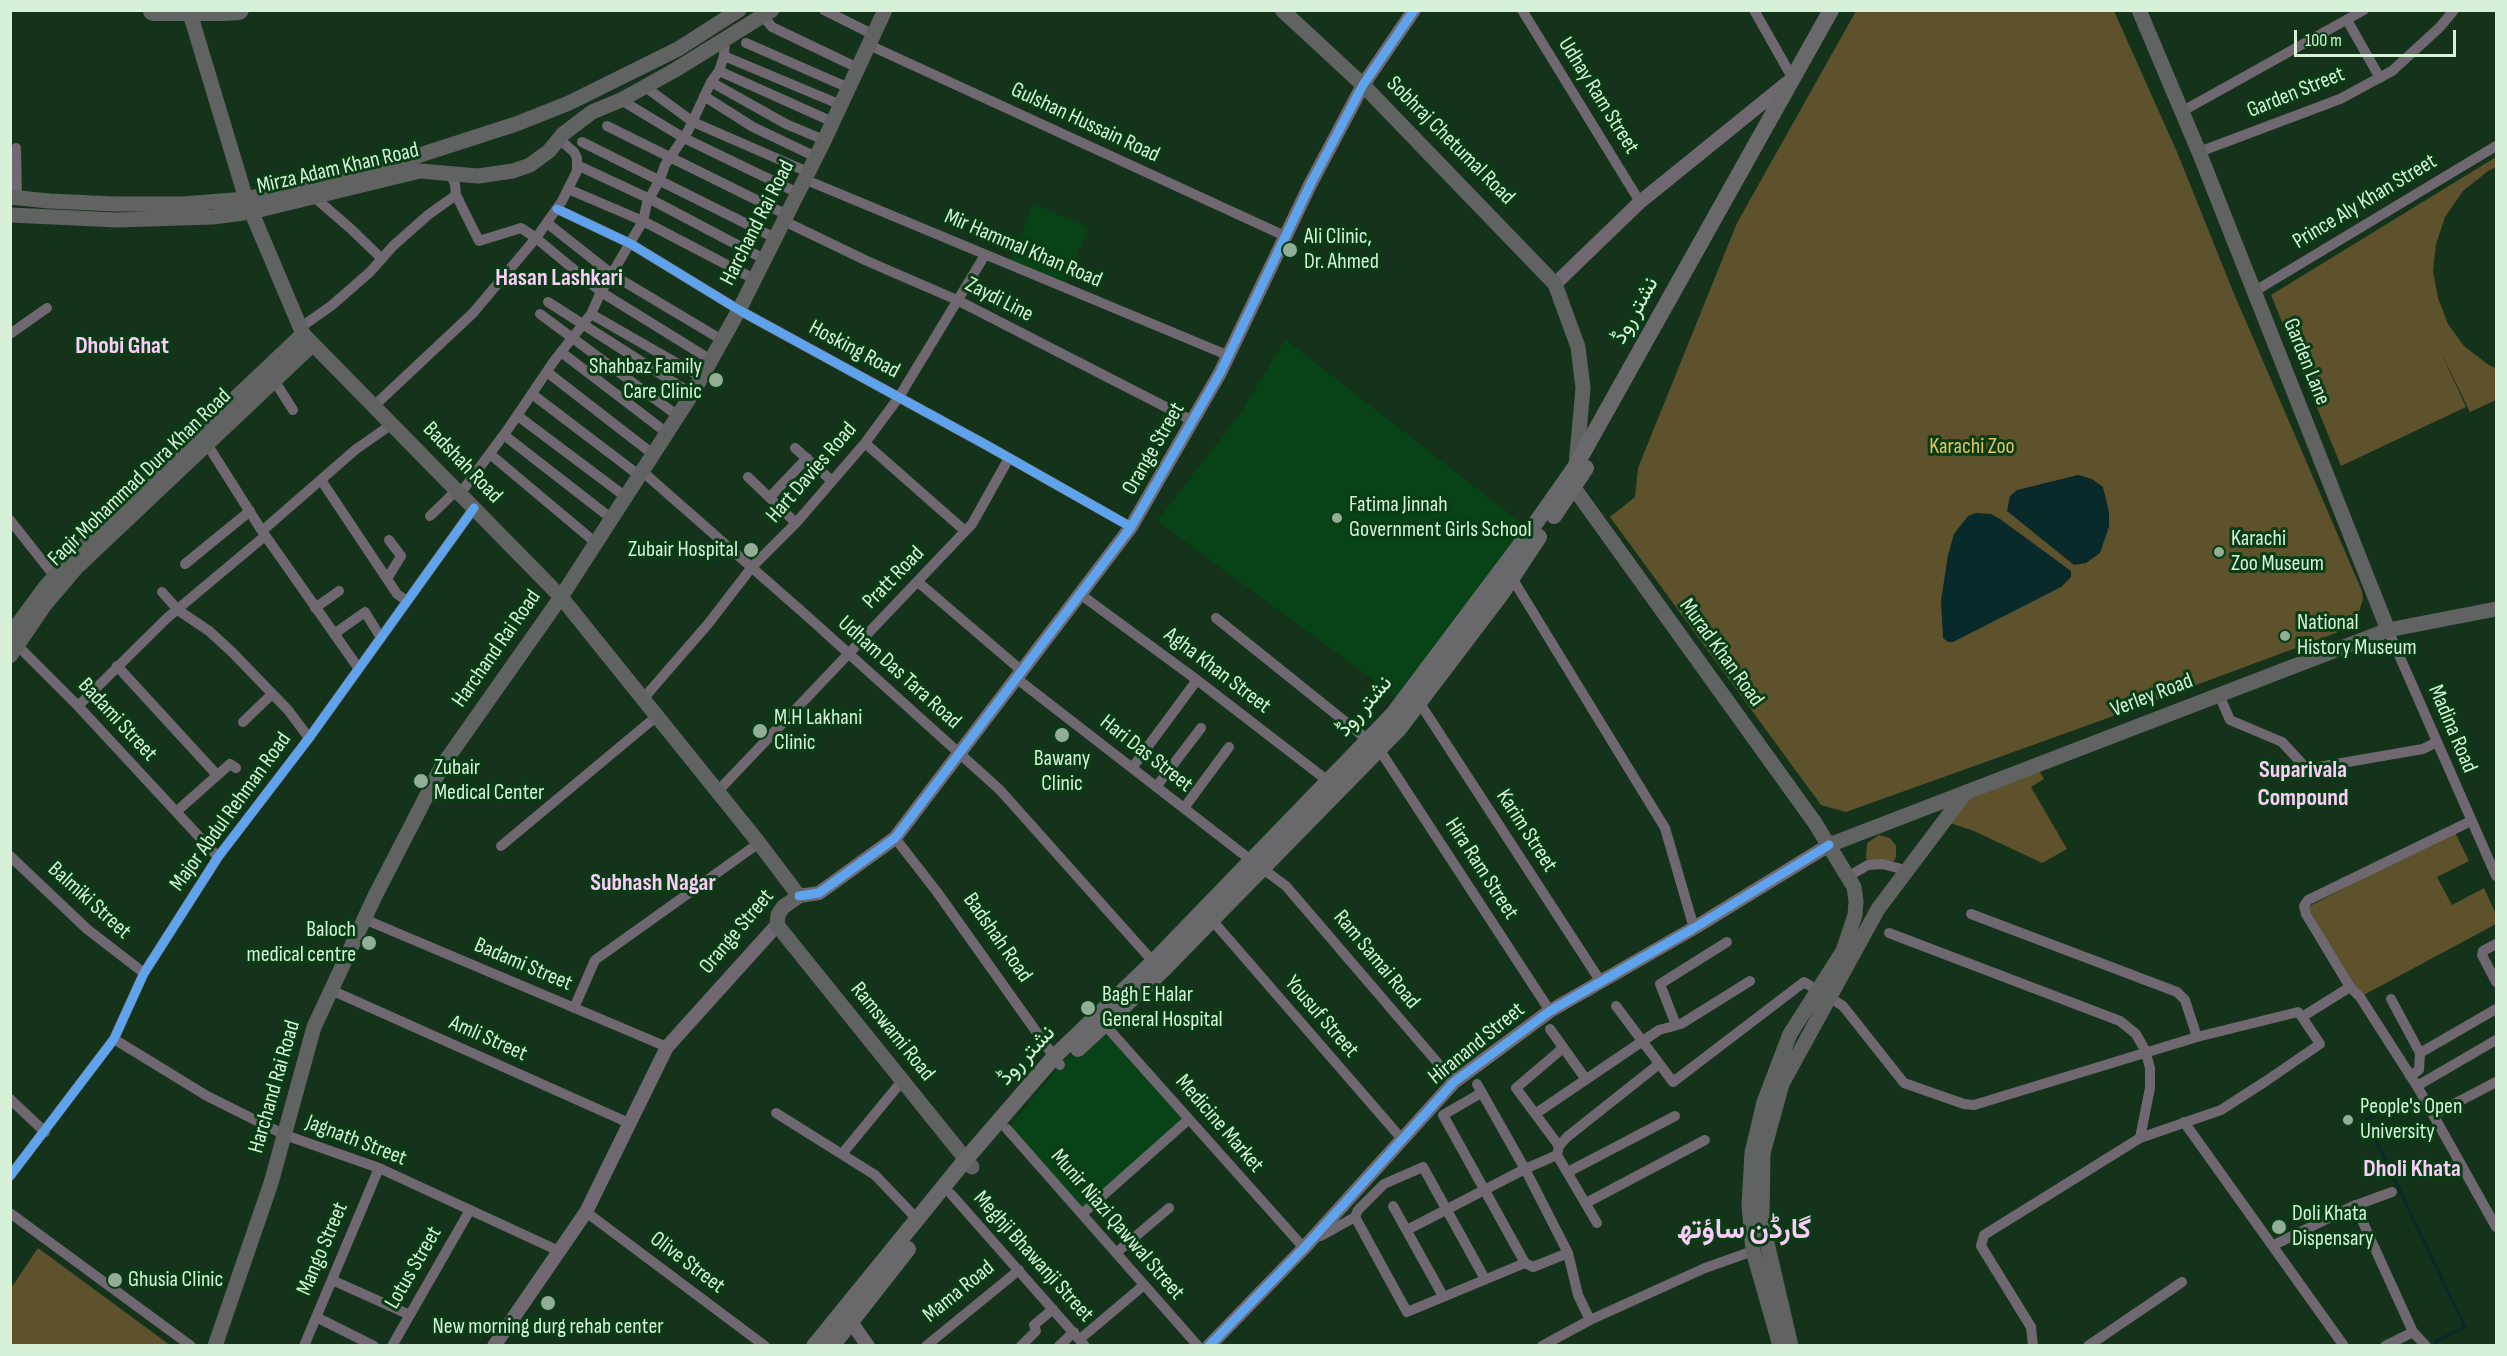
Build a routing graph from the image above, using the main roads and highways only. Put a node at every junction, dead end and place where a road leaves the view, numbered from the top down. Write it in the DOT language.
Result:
graph roads {
  1 [pos="147,10"];
  2 [pos="189,10"];
  3 [pos="239,10"];
  4 [pos="739,10"];
  5 [pos="1282,10"];
  6 [pos="1831,10"];
  7 [pos="1840,10"];
  8 [pos="2139,10"];
  9 [pos="153,11"];
  10 [pos="223,11"];
  11 [pos="881,12"];
  12 [pos="767,13"];
  13 [pos="14,197"];
  14 [pos="249,205"];
  15 [pos="10,215"];
  16 [pos="306,335"];
  17 [pos="1575,466"];
  18 [pos="1574,488"];
  19 [pos="57,581"];
  20 [pos="561,597"];
  21 [pos="2496,609"];
  22 [pos="2388,630"];
  23 [pos="12,644"];
  24 [pos="1373,745"];
  25 [pos="1966,792"];
  26 [pos="1829,845"];
  27 [pos="1257,865"];
  28 [pos="799,896"];
  29 [pos="777,925"];
  30 [pos="1157,967"];
  31 [pos="1823,994"];
  32 [pos="1057,1061"];
  33 [pos="969,1163"];
  34 [pos="215,1346"];
  35 [pos="814,1346"];
  36 [pos="832,1346"];
  37 [pos="1780,1346"];
  38 [pos="1791,1346"];
  1 -- 9 [label="highway, bridge"];
  2 -- 14 [label="main road, Badshah Road"];
  3 -- 10 [label="highway"];
  4 -- 14 [label="main road, Mirza Adam Khan Road"];
  5 -- 17 [label="main road, Sobhraj Chetumal Road"];
  6 -- 17 [label="main road, نشتر روڈ"];
  7 -- 18 [label="main road, نشتر روڈ"];
  8 -- 22 [label="main road, Garden Lane"];
  9 -- 10 [label="highway, bridge"];
  11 -- 20 [label="main road, Harchand Rai Road"];
  12 -- 14 [label="main road, Mirza Adam Khan Road"];
  13 -- 14 [label="main road, Mirza Adam Khan Road"];
  14 -- 15 [label="main road, Mirza Adam Khan Road"];
  14 -- 16 [label="main road, Badshah Road"];
  16 -- 19 [label="main road, Faqir Mohammad Dura Khan Road"];
  16 -- 19 [label="main road, Faqir Mohammad Dura Khan Road"];
  16 -- 20 [label="main road, Badshah Road"];
  17 -- 18 [label="main road"];
  17 -- 24 [label="main road, نشتر روڈ"];
  18 -- 24 [label="main road, نشتر روڈ"];
  18 -- 26 [label="main road, Murad Khan Road"];
  19 -- 23 [label="main road, Faqir Mohammad Dura Khan Road"];
  20 -- 28 [label="main road, Badshah Road"];
  20 -- 34 [label="main road, Harchand Rai Road"];
  21 -- 22 [label="main road, Verley Road"];
  22 -- 25 [label="main road, Verley Road"];
  24 -- 27 [label="main road, نشتر روڈ"];
  24 -- 27 [label="main road, نشتر روڈ"];
  25 -- 26 [label="main road, Verley Road"];
  25 -- 31 [label="main road"];
  26 -- 31 [label="main road, Murad Khan Road"];
  27 -- 30 [label="main road, نشتر روڈ"];
  27 -- 30 [label="main road, نشتر روڈ"];
  28 -- 29 [label="main road, Orange Street"];
  29 -- 33 [label="main road, Ramswami Road"];
  30 -- 32 [label="main road, نشتر روڈ"];
  30 -- 32 [label="main road, نشتر روڈ"];
  31 -- 37 [label="main road"];
  31 -- 38 [label="main road"];
  32 -- 33 [label="main road, نشتر روڈ"];
  32 -- 33 [label="main road, نشتر روڈ"];
  33 -- 35 [label="main road, نشتر روڈ"];
  33 -- 36 [label="main road, نشتر روڈ"];
}
